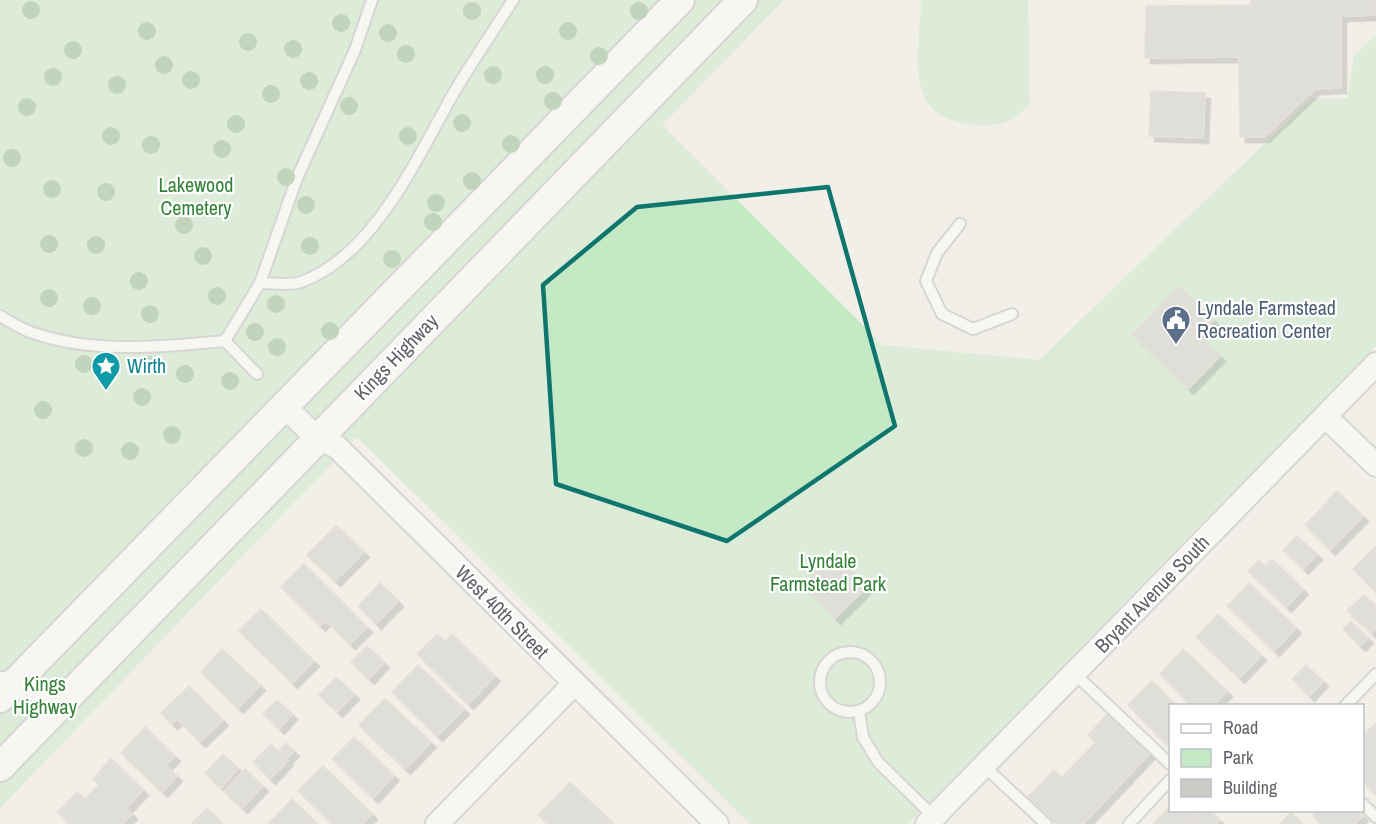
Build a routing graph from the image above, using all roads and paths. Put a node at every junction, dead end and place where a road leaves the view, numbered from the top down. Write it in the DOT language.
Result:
graph roads {
  1 [pos="372,0"];
  2 [pos="513,0"];
  3 [pos="680,0"];
  4 [pos="743,0"];
  5 [pos="960,224"];
  6 [pos="260,283"];
  7 [pos="1012,314"];
  8 [pos="0,316"];
  9 [pos="225,341"];
  10 [pos="1376,364"];
  11 [pos="257,374"];
  12 [pos="284,406"];
  13 [pos="1325,416"];
  14 [pos="317,438"];
  15 [pos="1376,465"];
  16 [pos="1075,674"];
  17 [pos="1376,674"];
  18 [pos="574,684"];
  19 [pos="5,688"];
  20 [pos="65,699"];
  21 [pos="1346,704"];
  22 [pos="859,711"];
  23 [pos="1169,763"];
  24 [pos="984,766"];
  25 [pos="0,767"];
  26 [pos="1169,781"];
  27 [pos="1364,805"];
  28 [pos="1376,817"];
  29 [pos="931,821"];
  30 [pos="437,824"];
  31 [pos="717,824"];
  32 [pos="1046,824"];
  33 [pos="1129,824"];
  1 -- 6 [label="lane"];
  2 -- 6 [label="lane"];
  3 -- 12 [label="street"];
  4 -- 14 [label="street, Kings Highway"];
  5 -- 7 [label="lane"];
  6 -- 9 [label="lane"];
  8 -- 9 [label="lane"];
  9 -- 11 [label="lane"];
  10 -- 13 [label="street, Bryant Avenue South"];
  12 -- 14 [label="street, West 40th Street"];
  12 -- 19 [label="street"];
  13 -- 15 [label="street"];
  13 -- 16 [label="street, Bryant Avenue South"];
  14 -- 18 [label="street, West 40th Street"];
  14 -- 20 [label="street, Kings Highway"];
  16 -- 23 [label="lane"];
  16 -- 24 [label="street, Bryant Avenue South"];
  17 -- 21 [label="lane"];
  18 -- 30 [label="street"];
  18 -- 31 [label="street, West 40th Street"];
  19 -- 20 [label="street"];
  20 -- 25 [label="street, Kings Highway"];
  22 -- 22 [label="lane"];
  22 -- 29 [label="lane"];
  24 -- 29 [label="street, Bryant Avenue South"];
  24 -- 32 [label="lane"];
  26 -- 33 [label="lane"];
  27 -- 28 [label="lane"];
}
